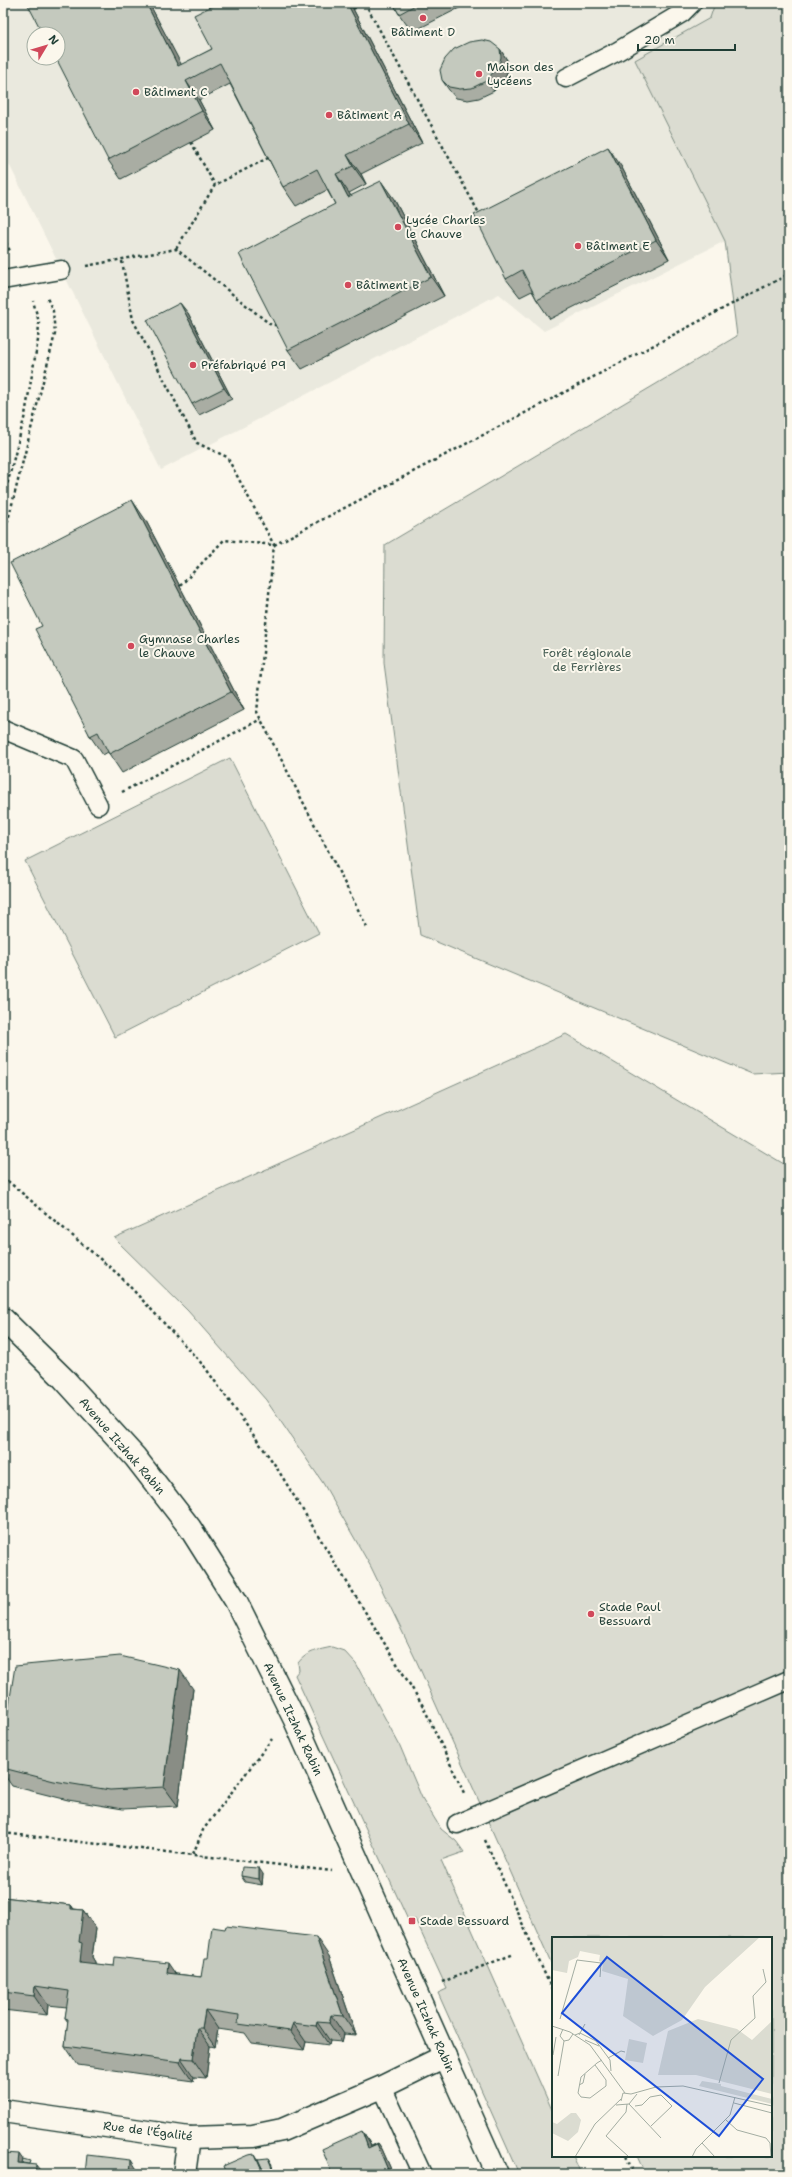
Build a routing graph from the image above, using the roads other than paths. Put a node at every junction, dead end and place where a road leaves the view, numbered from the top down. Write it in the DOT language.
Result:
graph roads {
  1 [pos="692,3"];
  2 [pos="566,78"];
  3 [pos="61,270"];
  4 [pos="3,280"];
  5 [pos="3,729"];
  6 [pos="98,805"];
  7 [pos="3,1319"];
  8 [pos="789,1680"];
  9 [pos="457,1824"];
  10 [pos="445,2056"];
  11 [pos="382,2087"];
  12 [pos="3,2111"];
  13 [pos="189,2138"];
  14 [pos="184,2174"];
  15 [pos="422,2174"];
  16 [pos="497,2174"];
  1 -- 2 [label="lane"];
  3 -- 4 [label="lane"];
  5 -- 6 [label="lane"];
  7 -- 10 [label="main road, Avenue Itzhak Rabin"];
  8 -- 9 [label="lane"];
  10 -- 11 [label="main road, Rue de l'Égalité"];
  10 -- 16 [label="main road, Avenue Itzhak Rabin"];
  11 -- 13 [label="main road, Rue de l'Égalité"];
  11 -- 15 [label="lane"];
  12 -- 13 [label="main road, Rue de l'Égalité"];
  13 -- 14 [label="main road"];
}
